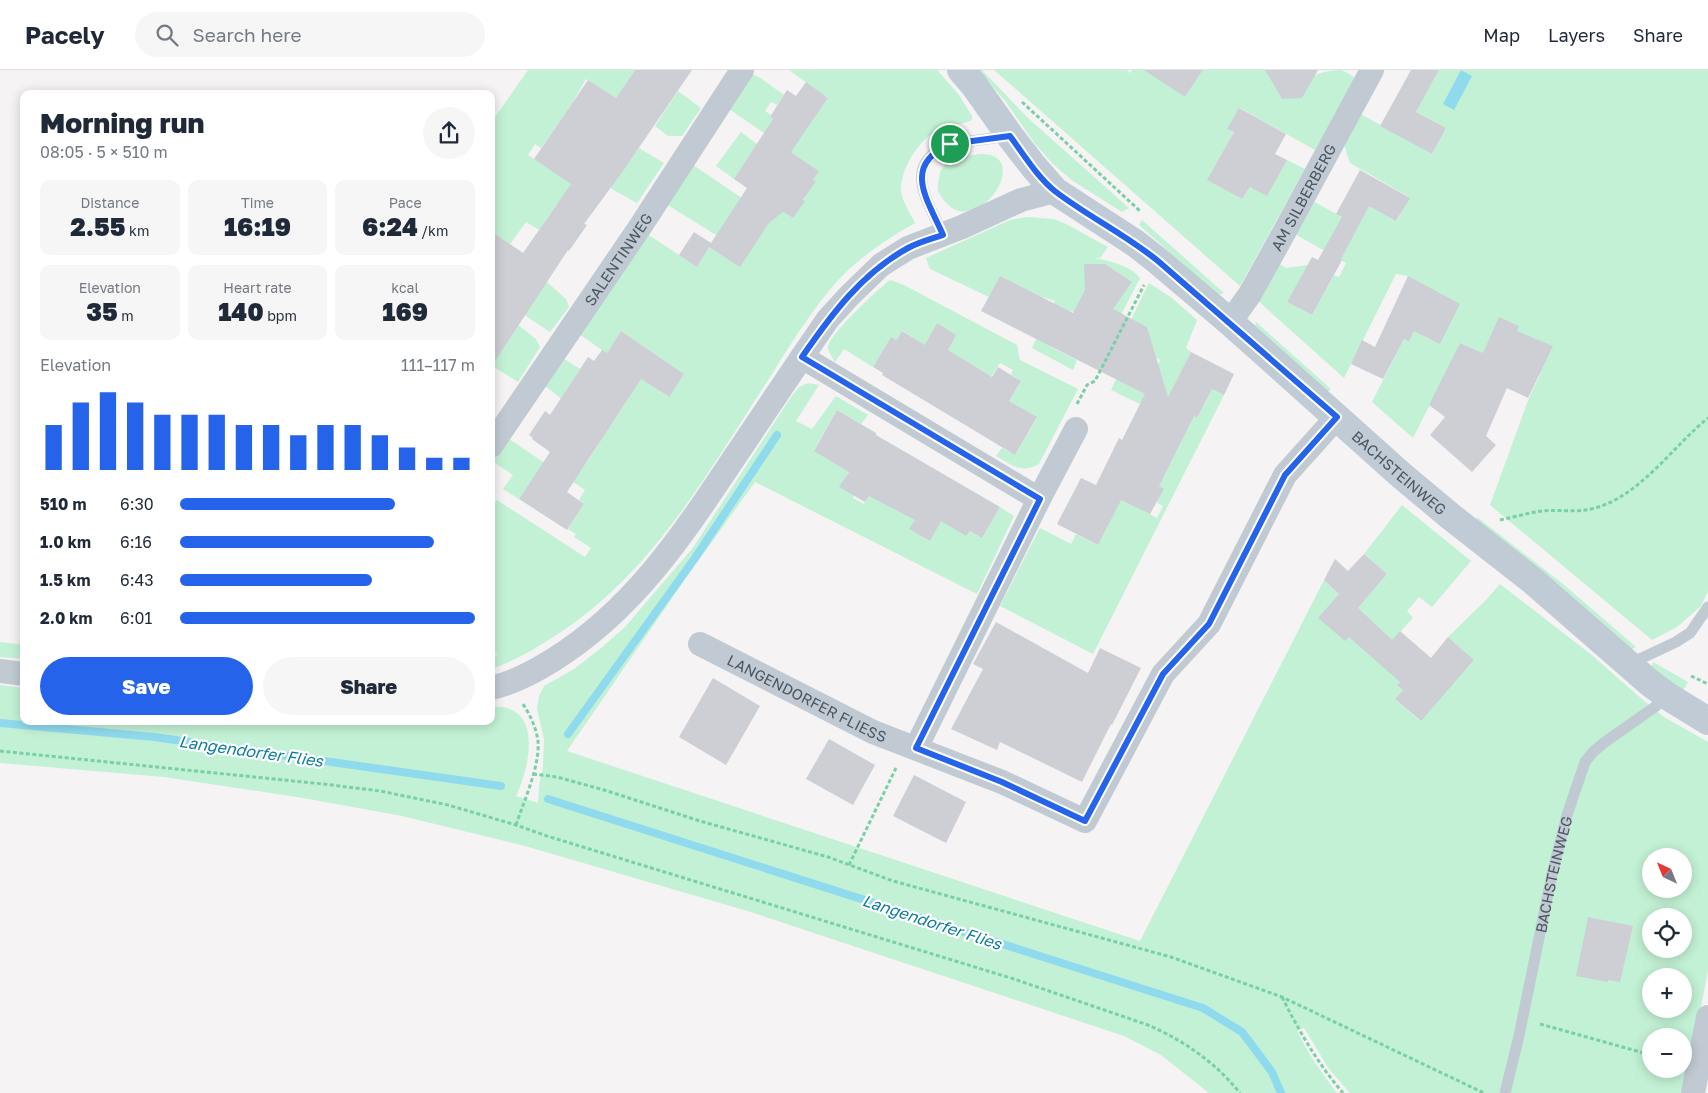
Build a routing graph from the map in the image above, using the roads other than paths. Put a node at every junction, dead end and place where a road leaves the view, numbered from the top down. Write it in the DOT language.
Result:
graph roads {
  1 [pos="742,70"];
  2 [pos="961,70"];
  3 [pos="1372,70"];
  4 [pos="1010,136"];
  5 [pos="1055,191"];
  6 [pos="943,235"];
  7 [pos="1230,322"];
  8 [pos="802,357"];
  9 [pos="1337,417"];
  10 [pos="1075,420"];
  11 [pos="495,440"];
  12 [pos="1040,499"];
  13 [pos="1708,607"];
  14 [pos="700,644"];
  15 [pos="1629,664"];
  16 [pos="0,671"];
  17 [pos="20,674"];
  18 [pos="500,685"];
  19 [pos="1669,697"];
  20 [pos="1708,721"];
  21 [pos="911,746"];
  22 [pos="1708,1017"];
  23 [pos="1505,1093"];
  24 [pos="1694,1093"];
  1 -- 11 [label="street, SALENTINWEG"];
  2 -- 4 [label="street, BACHSTEINWEG"];
  3 -- 7 [label="street, AM SILBERBERG"];
  4 -- 5 [label="street, BACHSTEINWEG"];
  4 -- 6 [label="lane"];
  5 -- 6 [label="street"];
  5 -- 7 [label="street, BACHSTEINWEG"];
  6 -- 8 [label="street"];
  7 -- 9 [label="street, BACHSTEINWEG"];
  8 -- 12 [label="street"];
  8 -- 18 [label="street"];
  9 -- 15 [label="street, BACHSTEINWEG"];
  9 -- 21 [label="street, LANGENDORFER FLIESS"];
  10 -- 12 [label="street"];
  12 -- 21 [label="street"];
  13 -- 15 [label="lane"];
  14 -- 21 [label="street, LANGENDORFER FLIESS"];
  15 -- 19 [label="street, BACHSTEINWEG"];
  16 -- 17 [label="street"];
  19 -- 20 [label="street, BACHSTEINWEG"];
  19 -- 23 [label="lane, BACHSTEINWEG"];
  22 -- 24 [label="street"];
}
